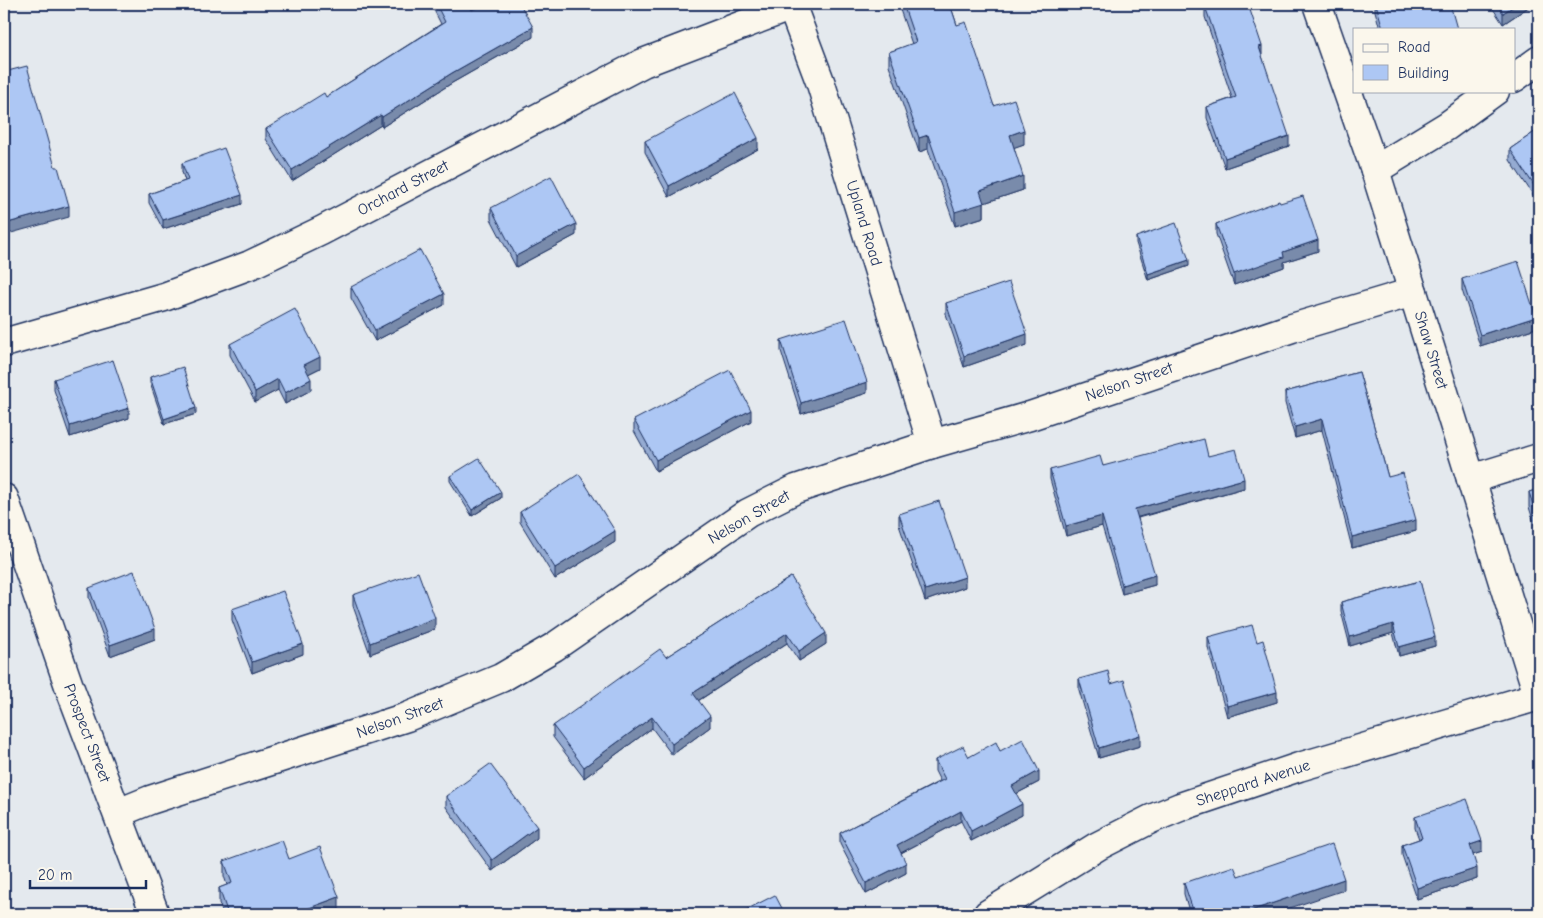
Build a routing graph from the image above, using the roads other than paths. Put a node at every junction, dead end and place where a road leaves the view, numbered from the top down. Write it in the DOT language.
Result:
graph roads {
  1 [pos="1317,4"];
  2 [pos="791,5"];
  3 [pos="1539,60"];
  4 [pos="1516,77"];
  5 [pos="1494,92"];
  6 [pos="1375,170"];
  7 [pos="1413,292"];
  8 [pos="4,343"];
  9 [pos="932,444"];
  10 [pos="1539,458"];
  11 [pos="1471,479"];
  12 [pos="4,498"];
  13 [pos="13,555"];
  14 [pos="1539,697"];
  15 [pos="118,813"];
  16 [pos="155,914"];
  17 [pos="988,914"];
  1 -- 6 [label="street, Shaw Street"];
  2 -- 8 [label="street, Orchard Street"];
  2 -- 9 [label="street, Upland Road"];
  3 -- 4 [label="street"];
  5 -- 6 [label="street"];
  6 -- 7 [label="street, Shaw Street"];
  7 -- 9 [label="street, Nelson Street"];
  7 -- 11 [label="street, Shaw Street"];
  9 -- 15 [label="street, Nelson Street"];
  10 -- 11 [label="street"];
  11 -- 14 [label="street, Shaw Street"];
  12 -- 13 [label="street, Prospect Street"];
  13 -- 15 [label="street, Prospect Street"];
  14 -- 17 [label="street, Sheppard Avenue"];
  15 -- 16 [label="street, Prospect Street"];
}
